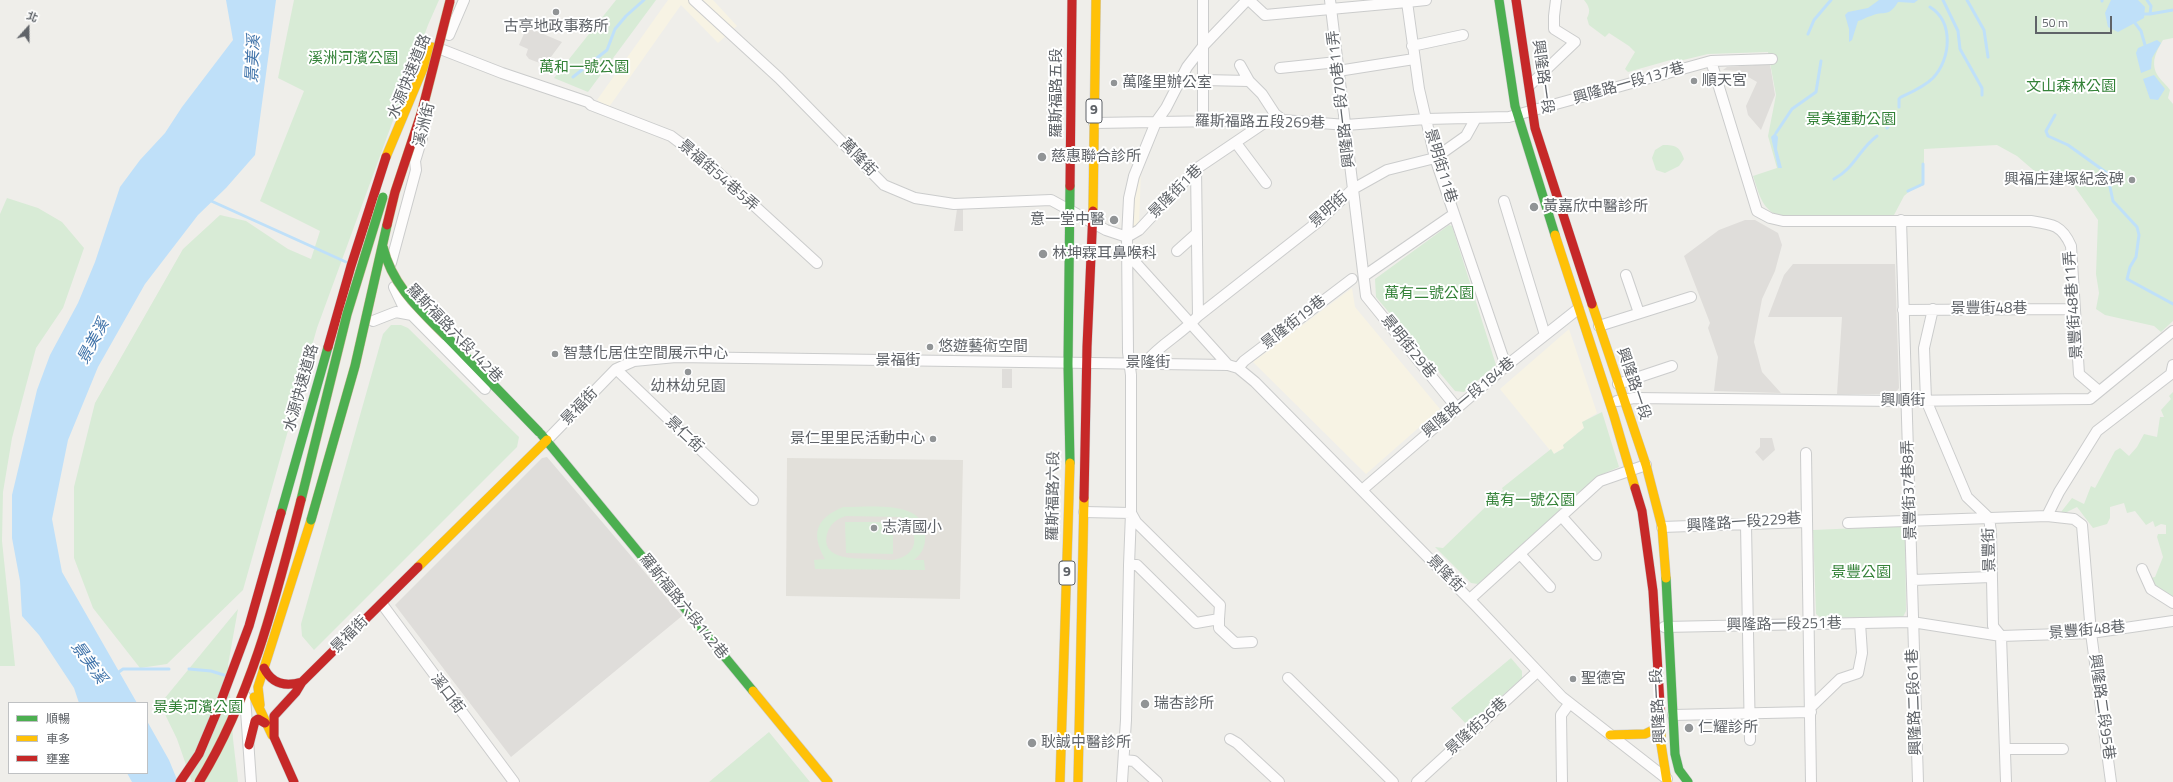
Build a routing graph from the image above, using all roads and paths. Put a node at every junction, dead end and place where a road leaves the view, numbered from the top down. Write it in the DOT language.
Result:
graph roads {
  1 [pos="452,0"];
  2 [pos="464,0"];
  3 [pos="694,0"];
  4 [pos="1072,0"];
  5 [pos="1096,0"];
  6 [pos="1203,0"];
  7 [pos="1248,0"];
  8 [pos="1426,0"];
  9 [pos="1499,0"];
  10 [pos="1556,0"];
  11 [pos="1406,1"];
  12 [pos="1518,1"];
  13 [pos="1370,3"];
  14 [pos="1331,5"];
  15 [pos="1463,35"];
  16 [pos="1204,45"];
  17 [pos="1412,46"];
  18 [pos="443,50"];
  19 [pos="1414,59"];
  20 [pos="1772,59"];
  21 [pos="1711,61"];
  22 [pos="1240,65"];
  23 [pos="1338,66"];
  24 [pos="1280,68"];
  25 [pos="1203,80"];
  26 [pos="1249,81"];
  27 [pos="1530,85"];
  28 [pos="1533,111"];
  29 [pos="1518,115"];
  30 [pos="1426,118"];
  31 [pos="1476,118"];
  32 [pos="1283,120"];
  33 [pos="1203,121"];
  34 [pos="1267,121"];
  35 [pos="1156,122"];
  36 [pos="1094,123"];
  37 [pos="1346,124"];
  38 [pos="1236,143"];
  39 [pos="1436,158"];
  40 [pos="415,161"];
  41 [pos="1196,169"];
  42 [pos="1266,183"];
  43 [pos="1353,189"];
  44 [pos="382,197"];
  45 [pos="1504,201"];
  46 [pos="1070,210"];
  47 [pos="1454,214"];
  48 [pos="1901,220"];
  49 [pos="1093,222"];
  50 [pos="1196,234"];
  51 [pos="1127,236"];
  52 [pos="1176,251"];
  53 [pos="393,252"];
  54 [pos="1126,252"];
  55 [pos="817,263"];
  56 [pos="1626,275"];
  57 [pos="1364,276"];
  58 [pos="1352,279"];
  59 [pos="1691,297"];
  60 [pos="1578,309"];
  61 [pos="1933,309"];
  62 [pos="2075,309"];
  63 [pos="1904,310"];
  64 [pos="1639,313"];
  65 [pos="412,315"];
  66 [pos="1194,320"];
  67 [pos="373,321"];
  68 [pos="1598,326"];
  69 [pos="2173,331"];
  70 [pos="1545,335"];
  71 [pos="1145,363"];
  72 [pos="1068,364"];
  73 [pos="1087,364"];
  74 [pos="1130,364"];
  75 [pos="2173,365"];
  76 [pos="1506,366"];
  77 [pos="1672,366"];
  78 [pos="1233,367"];
  79 [pos="616,370"];
  80 [pos="1618,384"];
  81 [pos="2099,391"];
  82 [pos="1624,400"];
  83 [pos="1907,400"];
  84 [pos="1926,400"];
  85 [pos="1609,402"];
  86 [pos="1457,408"];
  87 [pos="539,432"];
  88 [pos="547,440"];
  89 [pos="1806,454"];
  90 [pos="1646,465"];
  91 [pos="1630,469"];
  92 [pos="1362,490"];
  93 [pos="753,500"];
  94 [pos="1084,512"];
  95 [pos="1131,513"];
  96 [pos="2047,516"];
  97 [pos="1562,517"];
  98 [pos="1989,518"];
  99 [pos="1912,520"];
  100 [pos="1807,522"];
  101 [pos="1848,523"];
  102 [pos="1746,525"];
  103 [pos="1662,527"];
  104 [pos="1520,554"];
  105 [pos="1596,555"];
  106 [pos="1129,565"];
  107 [pos="2142,569"];
  108 [pos="1992,577"];
  109 [pos="1913,580"];
  110 [pos="1550,587"];
  111 [pos="1470,599"];
  112 [pos="2173,603"];
  113 [pos="382,604"];
  114 [pos="1219,619"];
  115 [pos="1912,622"];
  116 [pos="2172,623"];
  117 [pos="1860,624"];
  118 [pos="1809,625"];
  119 [pos="1748,626"];
  120 [pos="1656,627"];
  121 [pos="1669,627"];
  122 [pos="2091,633"];
  123 [pos="2001,636"];
  124 [pos="1252,642"];
  125 [pos="264,668"];
  126 [pos="1537,672"];
  127 [pos="244,676"];
  128 [pos="1288,678"];
  129 [pos="302,682"];
  130 [pos="1570,704"];
  131 [pos="260,705"];
  132 [pos="1811,710"];
  133 [pos="1750,714"];
  134 [pos="1661,715"];
  135 [pos="1673,715"];
  136 [pos="265,723"];
  137 [pos="1610,735"];
  138 [pos="274,737"];
  139 [pos="1230,739"];
  140 [pos="1750,740"];
  141 [pos="249,745"];
  142 [pos="2005,749"];
  143 [pos="2063,749"];
  144 [pos="1124,760"];
  145 [pos="1679,770"];
  146 [pos="1669,781"];
  147 [pos="180,782"];
  148 [pos="199,782"];
  149 [pos="251,782"];
  150 [pos="294,782"];
  151 [pos="514,782"];
  152 [pos="828,782"];
  153 [pos="1060,782"];
  154 [pos="1078,782"];
  155 [pos="1122,782"];
  156 [pos="1157,782"];
  157 [pos="1279,782"];
  158 [pos="1393,782"];
  159 [pos="1417,782"];
  160 [pos="1562,782"];
  161 [pos="1681,782"];
  162 [pos="1688,782"];
  163 [pos="1811,782"];
  164 [pos="1918,782"];
  165 [pos="2006,782"];
  166 [pos="2111,782"];
  1 -- 44 [label="main road, 水源快速道路, bridge"];
  1 -- 125 [label="main road, bridge"];
  1 -- 147 [label="main road, 水源快速道路, bridge"];
  2 -- 18 [label="street, 溪洲街"];
  3 -- 46 [label="street, 萬隆街"];
  4 -- 46 [label="main road, 羅斯福路五段 / 9"];
  5 -- 36 [label="main road, 9"];
  6 -- 16 [label="street"];
  7 -- 14 [label="street, 興隆路一段70巷11弄"];
  7 -- 16 [label="street"];
  8 -- 11 [label="street, 興隆路一段70巷11弄"];
  9 -- 29 [label="main road, 興隆路一段"];
  10 -- 27 [label="street"];
  11 -- 13 [label="street, 興隆路一段70巷11弄"];
  11 -- 17 [label="street"];
  12 -- 27 [label="main road, 興隆路一段"];
  13 -- 14 [label="street, 興隆路一段70巷11弄"];
  14 -- 23 [label="street, 興隆路一段70巷11弄"];
  15 -- 17 [label="street"];
  16 -- 25 [label="street"];
  16 -- 35 [label="street"];
  17 -- 19 [label="street"];
  18 -- 40 [label="street, 溪洲街"];
  18 -- 55 [label="street, 景福街54巷5弄"];
  19 -- 23 [label="street"];
  19 -- 30 [label="street, 景明街11巷"];
  20 -- 21 [label="street, 興隆路一段137巷"];
  21 -- 28 [label="street, 興隆路一段137巷"];
  21 -- 48 [label="street, 景豐街48巷11弄"];
  22 -- 26 [label="street"];
  23 -- 24 [label="street"];
  23 -- 37 [label="street, 興隆路一段70巷11弄"];
  25 -- 26 [label="street"];
  25 -- 33 [label="street"];
  26 -- 32 [label="street"];
  27 -- 28 [label="main road, 興隆路一段"];
  28 -- 29 [label="street"];
  28 -- 68 [label="main road, 興隆路一段"];
  29 -- 31 [label="street"];
  29 -- 60 [label="main road, 興隆路一段"];
  30 -- 31 [label="street"];
  30 -- 37 [label="street, 羅斯福路五段269巷"];
  30 -- 39 [label="street, 景明街11巷"];
  31 -- 39 [label="street, 景明街"];
  32 -- 34 [label="street, 羅斯福路五段269巷"];
  32 -- 37 [label="street, 羅斯福路五段269巷"];
  33 -- 34 [label="street, 羅斯福路五段269巷"];
  33 -- 35 [label="street, 羅斯福路五段269巷"];
  34 -- 38 [label="street, 景隆街1巷"];
  35 -- 36 [label="street, 羅斯福路五段269巷"];
  35 -- 51 [label="street"];
  36 -- 49 [label="main road, 9"];
  37 -- 43 [label="street, 興隆路一段70巷11弄"];
  38 -- 41 [label="street, 景隆街1巷"];
  38 -- 42 [label="street"];
  39 -- 43 [label="street, 景明街"];
  39 -- 47 [label="street, 景明街11巷"];
  40 -- 53 [label="street, 溪洲街"];
  40 -- 127 [label="street"];
  41 -- 50 [label="street"];
  41 -- 51 [label="street, 景隆街1巷"];
  43 -- 57 [label="street, 景明街29巷"];
  43 -- 66 [label="street, 景明街"];
  44 -- 87 [label="main road, bridge"];
  44 -- 148 [label="main road, 水源快速道路, bridge"];
  45 -- 70 [label="street"];
  46 -- 49 [label="street"];
  46 -- 72 [label="main road, 羅斯福路六段 / 9"];
  47 -- 57 [label="street"];
  47 -- 76 [label="street, 景明街11巷"];
  48 -- 62 [label="street, 景豐街48巷11弄"];
  48 -- 63 [label="street"];
  49 -- 51 [label="street"];
  49 -- 73 [label="main road, 羅斯福路六段 / 9"];
  50 -- 52 [label="street"];
  50 -- 66 [label="street"];
  51 -- 54 [label="street"];
  53 -- 65 [label="street, 羅斯福路六段142巷"];
  53 -- 87 [label="street, 羅斯福路六段142巷"];
  54 -- 66 [label="street, 景隆街"];
  54 -- 74 [label="street"];
  56 -- 64 [label="street"];
  57 -- 86 [label="street, 景明街29巷"];
  58 -- 78 [label="street, 景隆街19巷"];
  59 -- 64 [label="street"];
  60 -- 70 [label="street, 興隆路一段184巷"];
  60 -- 85 [label="main road, 興隆路一段"];
  61 -- 62 [label="street, 景豐街48巷"];
  61 -- 63 [label="street, 景豐街48巷"];
  61 -- 84 [label="street, 景豐街"];
  62 -- 81 [label="street, 景豐街48巷11弄"];
  63 -- 83 [label="street"];
  64 -- 68 [label="street"];
  65 -- 67 [label="street"];
  65 -- 87 [label="street, 羅斯福路六段142巷"];
  66 -- 71 [label="street, 景明街"];
  66 -- 78 [label="street, 景隆街"];
  68 -- 80 [label="main road, 興隆路一段"];
  69 -- 81 [label="street, 興順街"];
  70 -- 76 [label="street, 興隆路一段184巷"];
  71 -- 74 [label="street, 景隆街"];
  71 -- 78 [label="street, 景隆街"];
  72 -- 73 [label="street, 景隆街"];
  72 -- 79 [label="street, 景福街"];
  72 -- 153 [label="main road, 羅斯福路六段 / 9"];
  73 -- 74 [label="street, 景隆街"];
  73 -- 94 [label="main road, 羅斯福路六段 / 9"];
  74 -- 95 [label="street"];
  75 -- 96 [label="street"];
  76 -- 86 [label="street, 興隆路一段184巷"];
  77 -- 80 [label="street"];
  78 -- 92 [label="street, 景隆街"];
  79 -- 88 [label="street, 景福街"];
  79 -- 93 [label="street, 景仁街"];
  80 -- 82 [label="main road, 興隆路一段"];
  81 -- 84 [label="street, 興順街"];
  82 -- 83 [label="street, 興順街"];
  82 -- 85 [label="street, 興順街"];
  82 -- 90 [label="main road, 興隆路一段"];
  83 -- 84 [label="street, 興順街"];
  83 -- 99 [label="street, 景豐街37巷8弄"];
  84 -- 98 [label="street, 景豐街"];
  85 -- 91 [label="main road, 興隆路一段"];
  86 -- 92 [label="street, 興隆路一段184巷"];
  87 -- 88 [label="main road, 羅斯福路六段142巷"];
  88 -- 113 [label="main road, 景福街"];
  88 -- 152 [label="main road, 羅斯福路六段142巷"];
  89 -- 100 [label="street, 興隆路一段229巷"];
  90 -- 91 [label="street"];
  90 -- 103 [label="main road, 興隆路一段"];
  91 -- 97 [label="street"];
  91 -- 120 [label="main road, 興隆路一段"];
  92 -- 111 [label="street, 景隆街"];
  94 -- 95 [label="street"];
  94 -- 154 [label="main road, 羅斯福路六段 / 9"];
  95 -- 106 [label="street"];
  95 -- 114 [label="street"];
  96 -- 98 [label="street"];
  96 -- 122 [label="street"];
  97 -- 104 [label="street"];
  97 -- 105 [label="street"];
  98 -- 99 [label="street"];
  98 -- 108 [label="street, 景豐街"];
  99 -- 101 [label="street"];
  99 -- 109 [label="street, 景豐街37巷8弄"];
  100 -- 102 [label="street, 興隆路一段229巷"];
  100 -- 118 [label="street"];
  102 -- 103 [label="street, 興隆路一段229巷"];
  102 -- 119 [label="street"];
  103 -- 121 [label="main road, 興隆路一段"];
  104 -- 110 [label="street"];
  104 -- 111 [label="street"];
  106 -- 114 [label="street"];
  106 -- 144 [label="street"];
  107 -- 112 [label="street"];
  108 -- 109 [label="street"];
  108 -- 123 [label="street, 景豐街"];
  109 -- 115 [label="street, 景豐街37巷8弄"];
  111 -- 126 [label="street, 景隆街"];
  113 -- 129 [label="main road, 景福街"];
  113 -- 151 [label="street, 溪口街"];
  114 -- 124 [label="street"];
  115 -- 117 [label="street, 興隆路一段251巷"];
  115 -- 123 [label="street, 興隆路一段251巷"];
  115 -- 164 [label="street, 興隆路二段61巷"];
  116 -- 122 [label="street, 景豐街48巷"];
  117 -- 118 [label="street, 興隆路一段251巷"];
  117 -- 132 [label="street"];
  118 -- 119 [label="street, 興隆路一段251巷"];
  118 -- 132 [label="street"];
  119 -- 121 [label="street, 興隆路一段251巷"];
  119 -- 133 [label="street"];
  120 -- 121 [label="street, 興隆路一段251巷"];
  120 -- 134 [label="main road, 興隆路一段"];
  121 -- 135 [label="main road, 興隆路一段"];
  122 -- 123 [label="street, 景豐街48巷"];
  122 -- 166 [label="street, 興隆路二段95巷"];
  123 -- 142 [label="street, 景豐街"];
  125 -- 129 [label="main road"];
  125 -- 131 [label="main road"];
  126 -- 130 [label="street, 景隆街"];
  126 -- 159 [label="street, 景隆街36巷"];
  127 -- 131 [label="main road"];
  127 -- 141 [label="street"];
  128 -- 158 [label="street"];
  129 -- 138 [label="main road, 景福街"];
  130 -- 137 [label="street, 景隆街"];
  130 -- 160 [label="street"];
  131 -- 136 [label="main road"];
  132 -- 133 [label="street"];
  132 -- 163 [label="street"];
  133 -- 135 [label="street"];
  133 -- 140 [label="street"];
  134 -- 137 [label="main road"];
  134 -- 146 [label="main road, 興隆路一段"];
  135 -- 145 [label="main road, 興隆路一段"];
  136 -- 138 [label="main road"];
  136 -- 141 [label="main road"];
  137 -- 146 [label="street, 景隆街"];
  138 -- 150 [label="main road, 景福街"];
  139 -- 157 [label="street"];
  141 -- 149 [label="street"];
  142 -- 143 [label="street"];
  142 -- 165 [label="street, 景豐街"];
  144 -- 155 [label="street"];
  144 -- 156 [label="street"];
  145 -- 161 [label="main road"];
  145 -- 162 [label="main road, 興隆路一段"];
}
